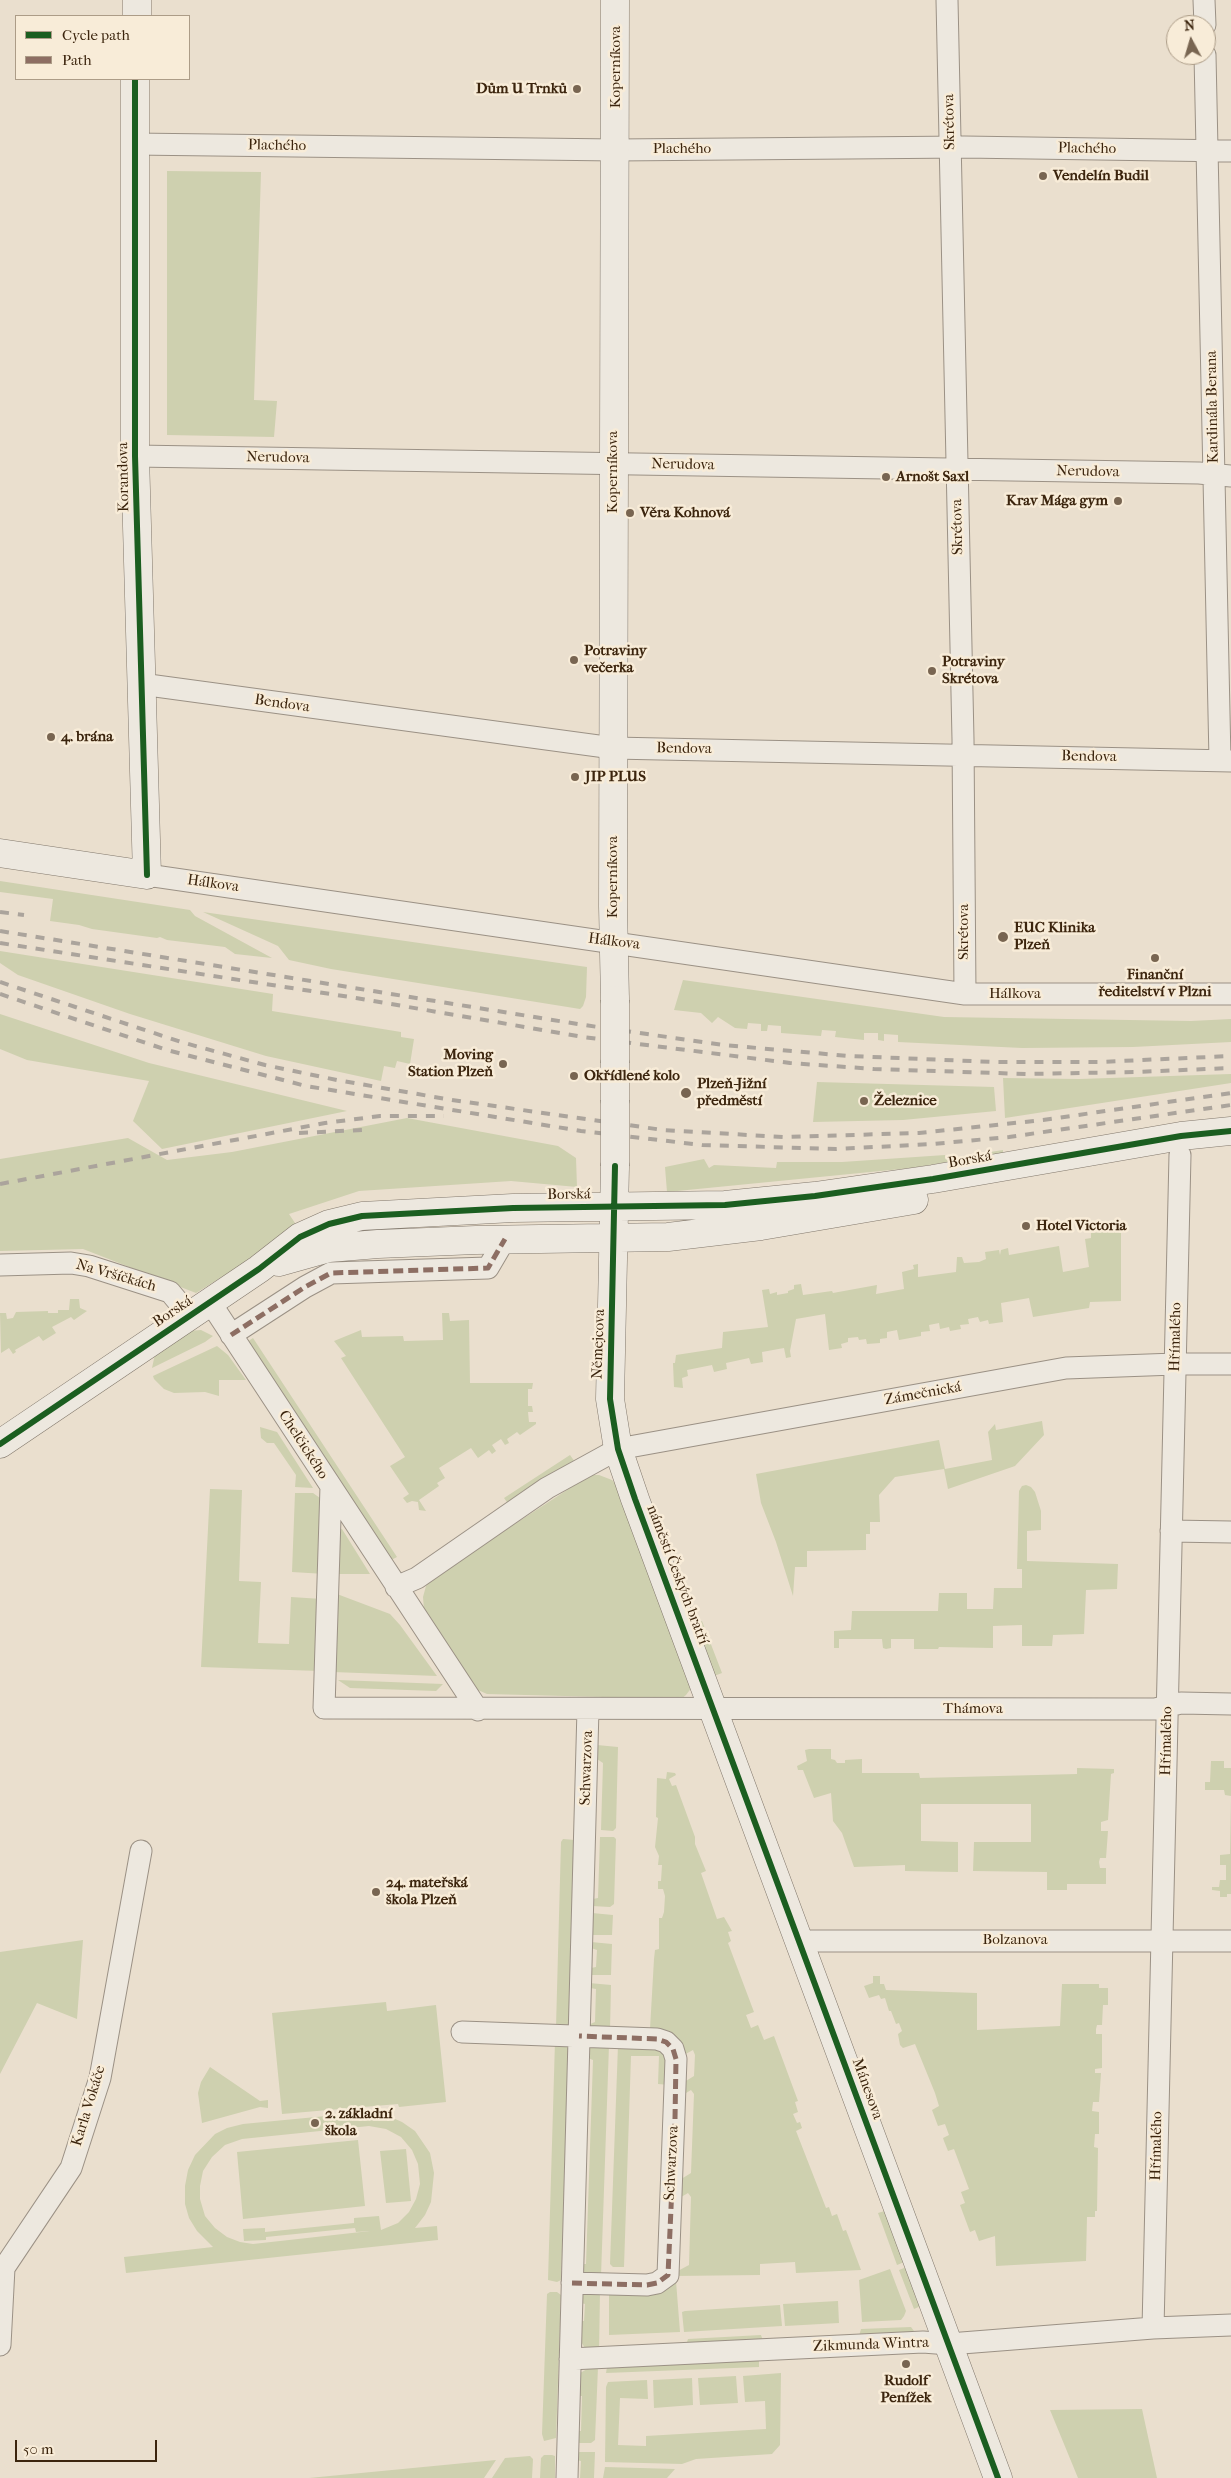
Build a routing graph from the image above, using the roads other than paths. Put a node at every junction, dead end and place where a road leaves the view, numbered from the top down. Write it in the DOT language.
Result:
graph roads {
  1 [pos="137,0"];
  2 [pos="615,0"];
  3 [pos="947,0"];
  4 [pos="1204,0"];
  5 [pos="137,15"];
  6 [pos="1204,15"];
  7 [pos="1205,65"];
  8 [pos="135,80"];
  9 [pos="134,144"];
  10 [pos="950,147"];
  11 [pos="616,150"];
  12 [pos="1208,150"];
  13 [pos="1231,151"];
  14 [pos="135,456"];
  15 [pos="613,464"];
  16 [pos="957,470"];
  17 [pos="1223,475"];
  18 [pos="142,684"];
  19 [pos="613,748"];
  20 [pos="963,755"];
  21 [pos="1225,760"];
  22 [pos="0,853"];
  23 [pos="147,875"];
  24 [pos="613,943"];
  25 [pos="965,994"];
  26 [pos="1231,994"];
  27 [pos="615,1100"];
  28 [pos="1231,1132"];
  29 [pos="1231,1150"];
  30 [pos="1180,1155"];
  31 [pos="615,1207"];
  32 [pos="505,1239"];
  33 [pos="615,1239"];
  34 [pos="0,1264"];
  35 [pos="259,1269"];
  36 [pos="200,1309"];
  37 [pos="231,1335"];
  38 [pos="1175,1364"];
  39 [pos="1231,1364"];
  40 [pos="0,1444"];
  41 [pos="618,1449"];
  42 [pos="331,1486"];
  43 [pos="1171,1531"];
  44 [pos="1231,1532"];
  45 [pos="396,1587"];
  46 [pos="1231,1704"];
  47 [pos="1167,1705"];
  48 [pos="714,1709"];
  49 [pos="478,1710"];
  50 [pos="588,1710"];
  51 [pos="141,1851"];
  52 [pos="1162,1940"];
  53 [pos="1231,1940"];
  54 [pos="799,1941"];
  55 [pos="462,2032"];
  56 [pos="579,2036"];
  57 [pos="572,2283"];
  58 [pos="1231,2325"];
  59 [pos="1153,2328"];
  60 [pos="949,2344"];
  61 [pos="0,2345"];
  62 [pos="570,2359"];
  63 [pos="567,2478"];
  64 [pos="998,2478"];
  1 -- 5 [label="street"];
  2 -- 11 [label="street, Koperníkova"];
  3 -- 10 [label="street, Skrétova"];
  4 -- 6 [label="street"];
  7 -- 12 [label="street, Kardinála Berana"];
  8 -- 9 [label="street, Korandova"];
  9 -- 11 [label="street, Plachého"];
  9 -- 14 [label="street, Korandova"];
  10 -- 11 [label="street, Plachého"];
  10 -- 12 [label="street, Plachého"];
  10 -- 16 [label="street, Skrétova"];
  11 -- 15 [label="street, Koperníkova"];
  12 -- 13 [label="street, Plachého"];
  12 -- 17 [label="street, Kardinála Berana"];
  14 -- 15 [label="street, Nerudova"];
  14 -- 18 [label="street, Korandova"];
  15 -- 16 [label="street, Nerudova"];
  15 -- 19 [label="street, Koperníkova"];
  16 -- 17 [label="street, Nerudova"];
  16 -- 20 [label="street, Skrétova"];
  17 -- 21 [label="street, Kardinála Berana"];
  18 -- 19 [label="street, Bendova"];
  18 -- 23 [label="street, Korandova"];
  19 -- 20 [label="street, Bendova"];
  19 -- 24 [label="street, Koperníkova"];
  20 -- 21 [label="street, Bendova"];
  20 -- 25 [label="street, Skrétova"];
  22 -- 23 [label="street, Hálkova"];
  23 -- 24 [label="street, Hálkova"];
  24 -- 25 [label="street, Hálkova"];
  24 -- 27 [label="street, Koperníkova, bridge"];
  25 -- 26 [label="street, Hálkova"];
  27 -- 31 [label="street, Němejcova, bridge"];
  28 -- 31 [label="street, Borská"];
  29 -- 30 [label="street, Borská"];
  30 -- 33 [label="street, Borská"];
  30 -- 38 [label="street, Hřímalého"];
  31 -- 33 [label="street, Němejcova"];
  31 -- 35 [label="street, Borská"];
  32 -- 33 [label="street, Borská"];
  32 -- 35 [label="street, Borská"];
  32 -- 37 [label="street"];
  33 -- 41 [label="street, Němejcova"];
  34 -- 36 [label="street, Na Vršíčkách"];
  35 -- 36 [label="street, Borská"];
  36 -- 37 [label="street, Chelčického"];
  36 -- 40 [label="street, Borská"];
  37 -- 42 [label="street, Chelčického"];
  38 -- 39 [label="street, Zámečnická"];
  38 -- 41 [label="street, Zámečnická"];
  38 -- 43 [label="street, Hřímalého"];
  41 -- 45 [label="street"];
  41 -- 48 [label="street, náměstí Českých bratří"];
  42 -- 45 [label="street, Chelčického"];
  42 -- 49 [label="street"];
  43 -- 44 [label="street"];
  43 -- 47 [label="street, Hřímalého"];
  45 -- 49 [label="street"];
  46 -- 47 [label="street, Thámova"];
  47 -- 48 [label="street, Thámova"];
  47 -- 52 [label="street, Hřímalého"];
  48 -- 50 [label="street"];
  48 -- 54 [label="street, Mánesova"];
  49 -- 50 [label="street"];
  50 -- 56 [label="street, Schwarzova"];
  51 -- 61 [label="street, Karla Vokáče"];
  52 -- 53 [label="street, Bolzanova"];
  52 -- 54 [label="street, Bolzanova"];
  52 -- 59 [label="street, Hřímalého"];
  54 -- 60 [label="street, Mánesova"];
  55 -- 56 [label="street, Schwarzova"];
  56 -- 57 [label="street, Schwarzova"];
  56 -- 57 [label="street, Schwarzova"];
  57 -- 62 [label="street, Schwarzova"];
  58 -- 59 [label="street, Zikmunda Wintra"];
  59 -- 60 [label="street, Zikmunda Wintra"];
  60 -- 62 [label="street, Zikmunda Wintra"];
  60 -- 64 [label="street, Mánesova"];
  62 -- 63 [label="street, Schwarzova"];
}
